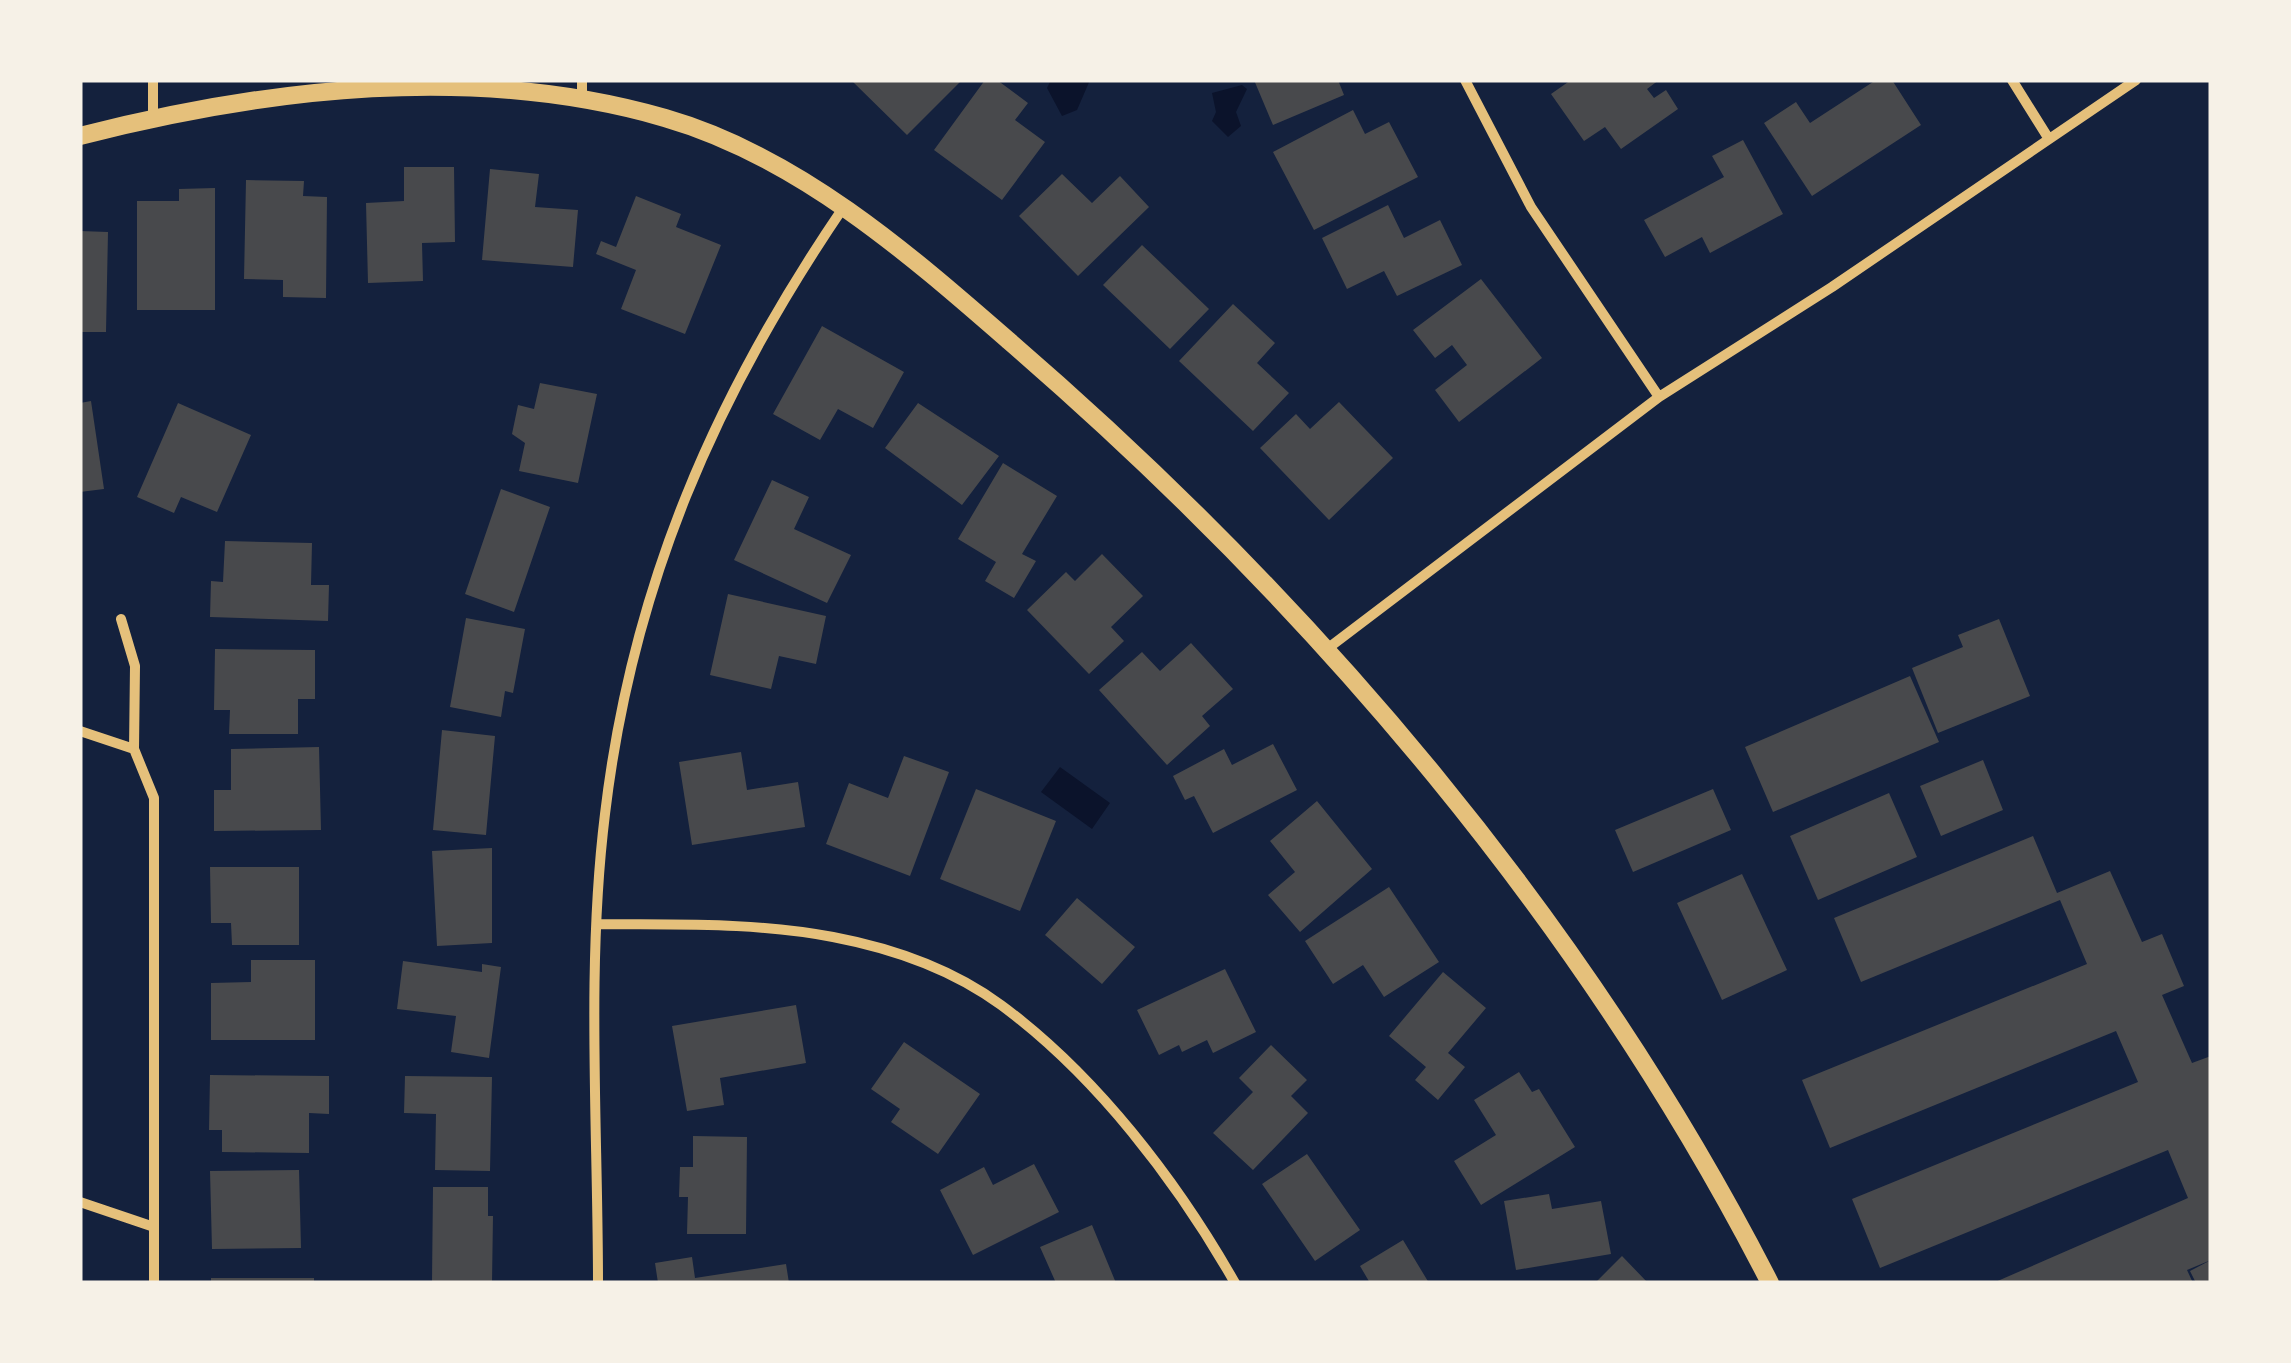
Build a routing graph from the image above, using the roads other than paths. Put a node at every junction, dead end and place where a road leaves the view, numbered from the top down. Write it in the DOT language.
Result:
graph roads {
  1 [pos="152,80"];
  2 [pos="1465,80"];
  3 [pos="2012,80"];
  4 [pos="2136,80"];
  5 [pos="582,89"];
  6 [pos="152,118"];
  7 [pos="80,136"];
  8 [pos="2048,136"];
  9 [pos="843,208"];
  10 [pos="1659,397"];
  11 [pos="121,619"];
  12 [pos="1327,649"];
  13 [pos="80,731"];
  14 [pos="134,748"];
  15 [pos="597,924"];
  16 [pos="80,1202"];
  17 [pos="154,1227"];
  18 [pos="154,1283"];
  19 [pos="598,1283"];
  20 [pos="1234,1283"];
  21 [pos="1770,1283"];
  1 -- 6 [label="street"];
  2 -- 10 [label="street"];
  3 -- 8 [label="street"];
  4 -- 8 [label="street"];
  5 -- 6 [label="street"];
  5 -- 9 [label="street"];
  6 -- 7 [label="street"];
  8 -- 10 [label="street"];
  9 -- 12 [label="street"];
  9 -- 15 [label="street"];
  10 -- 12 [label="street"];
  11 -- 14 [label="street"];
  12 -- 21 [label="street"];
  13 -- 14 [label="street"];
  14 -- 17 [label="street"];
  15 -- 19 [label="street"];
  15 -- 20 [label="street"];
  16 -- 17 [label="street"];
  17 -- 18 [label="street"];
}
